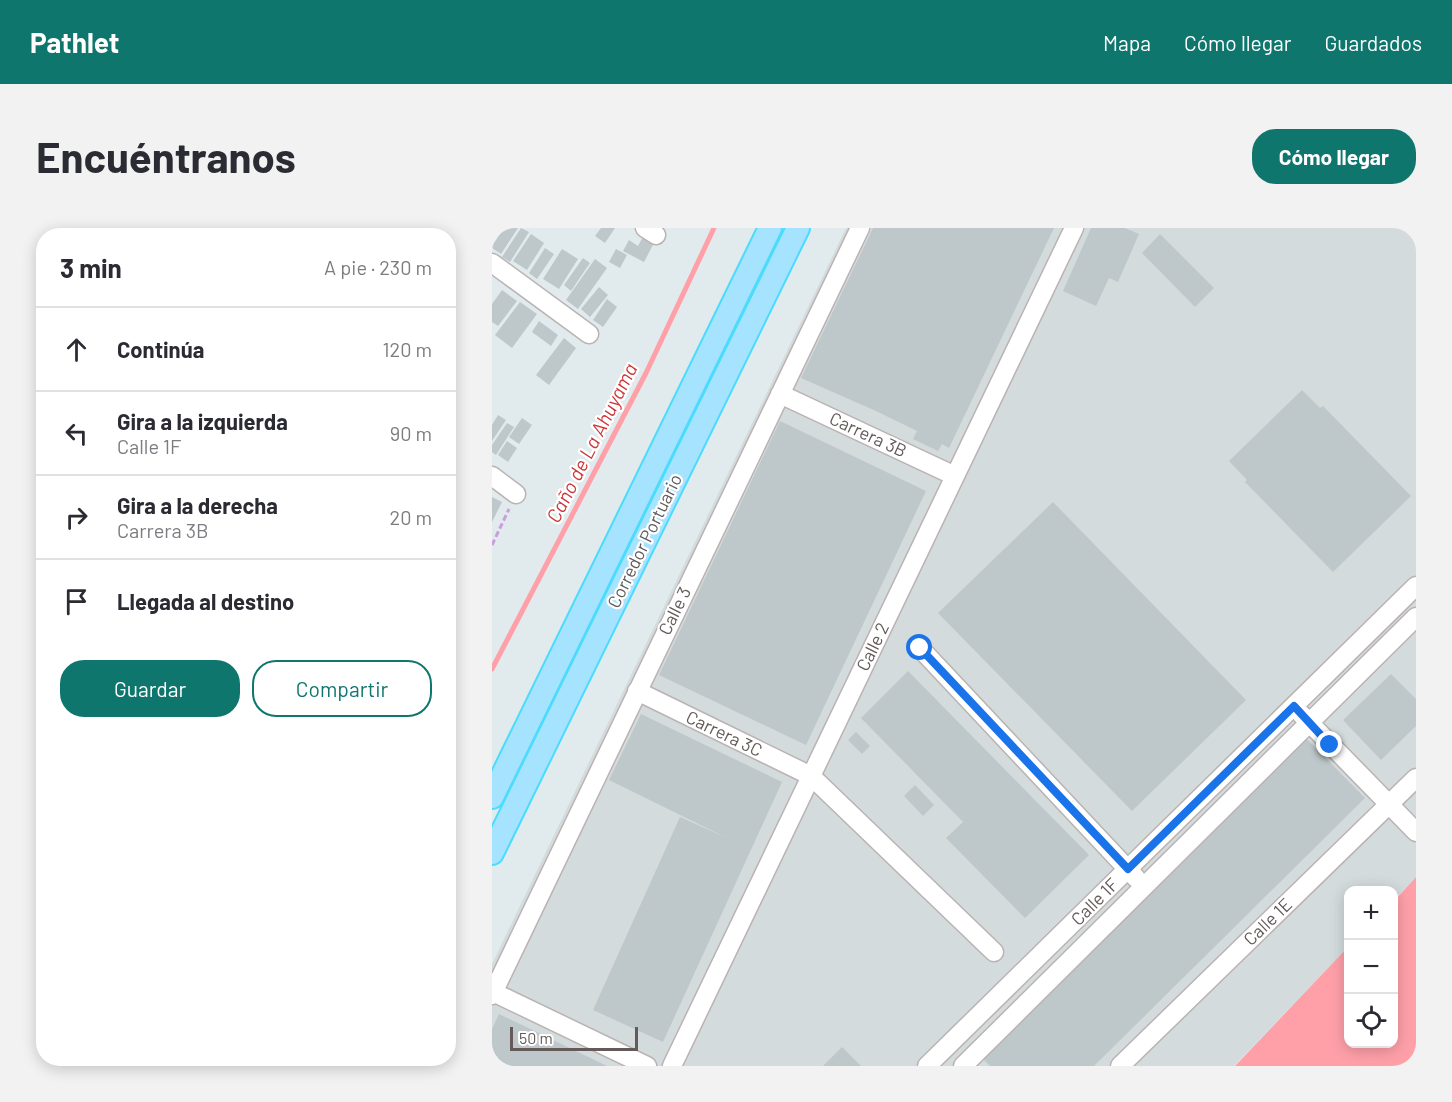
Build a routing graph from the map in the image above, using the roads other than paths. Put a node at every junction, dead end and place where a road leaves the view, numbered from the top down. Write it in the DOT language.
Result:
graph roads {
  1 [pos="770,228"];
  2 [pos="798,228"];
  3 [pos="860,228"];
  4 [pos="1074,228"];
  5 [pos="492,263"];
  6 [pos="589,334"];
  7 [pos="780,394"];
  8 [pos="492,476"];
  9 [pos="955,476"];
  10 [pos="516,494"];
  11 [pos="1414,593"];
  12 [pos="1416,617"];
  13 [pos="920,648"];
  14 [pos="637,691"];
  15 [pos="1294,706"];
  16 [pos="1310,722"];
  17 [pos="811,776"];
  18 [pos="1416,778"];
  19 [pos="492,797"];
  20 [pos="1389,804"];
  21 [pos="1416,832"];
  22 [pos="492,853"];
  23 [pos="1128,869"];
  24 [pos="1144,886"];
  25 [pos="994,952"];
  26 [pos="493,993"];
  27 [pos="948,1046"];
  28 [pos="965,1065"];
  29 [pos="647,1066"];
  30 [pos="672,1066"];
  31 [pos="927,1066"];
  32 [pos="1120,1066"];
  1 -- 19 [label="main road, Corredor Portuario"];
  2 -- 22 [label="main road, Corredor Portuario"];
  3 -- 7 [label="street, Calle 3"];
  4 -- 9 [label="street, Calle 2"];
  5 -- 6 [label="street"];
  7 -- 9 [label="street, Carrera 3B"];
  7 -- 14 [label="street, Calle 3"];
  8 -- 10 [label="street"];
  9 -- 17 [label="street, Calle 2"];
  11 -- 15 [label="street, Calle 1F"];
  12 -- 16 [label="street, Calle 1F"];
  13 -- 23 [label="street"];
  14 -- 17 [label="street, Carrera 3C"];
  14 -- 26 [label="street, Calle 3"];
  15 -- 16 [label="street"];
  15 -- 23 [label="street, Calle 1F"];
  16 -- 20 [label="street"];
  16 -- 24 [label="street, Calle 1F"];
  17 -- 25 [label="street, Carrera 3C"];
  17 -- 30 [label="street, Calle 2"];
  18 -- 20 [label="street, Calle 1E"];
  20 -- 21 [label="street"];
  20 -- 32 [label="street, Calle 1E"];
  23 -- 24 [label="street"];
  23 -- 27 [label="street, Calle 1F"];
  24 -- 28 [label="street, Calle 1F"];
  26 -- 29 [label="street"];
  27 -- 28 [label="street"];
  27 -- 31 [label="street, Calle 1F"];
}
